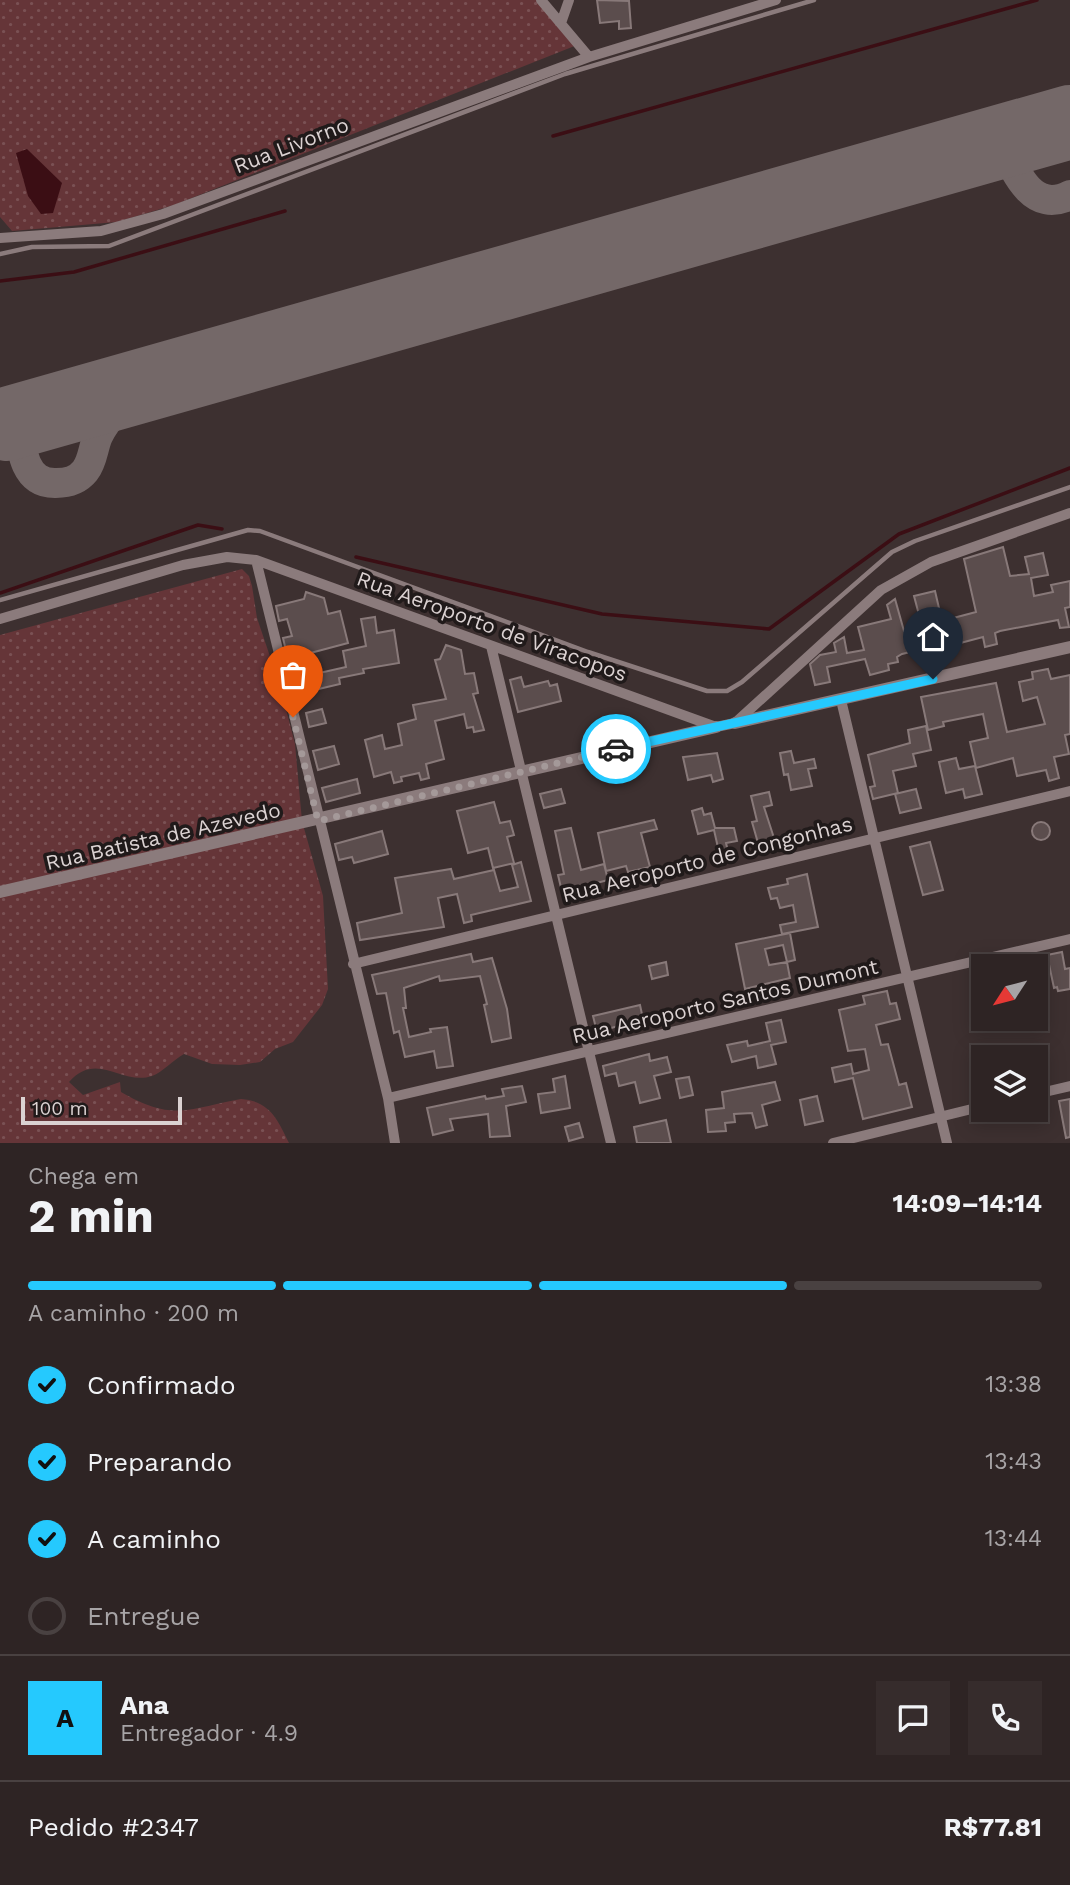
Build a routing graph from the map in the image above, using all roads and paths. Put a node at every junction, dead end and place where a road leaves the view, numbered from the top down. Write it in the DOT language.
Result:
graph roads {
  1 [pos="541,0"];
  2 [pos="569,0"];
  3 [pos="776,0"];
  4 [pos="814,0"];
  5 [pos="561,23"];
  6 [pos="589,57"];
  7 [pos="0,238"];
  8 [pos="0,254"];
  9 [pos="1070,487"];
  10 [pos="1070,513"];
  11 [pos="256,560"];
  12 [pos="0,600"];
  13 [pos="0,619"];
  14 [pos="491,646"];
  15 [pos="1070,647"];
  16 [pos="841,700"];
  17 [pos="736,723"];
  18 [pos="716,727"];
  19 [pos="523,769"];
  20 [pos="1070,791"];
  21 [pos="318,821"];
  22 [pos="873,837"];
  23 [pos="0,892"];
  24 [pos="559,916"];
  25 [pos="1070,939"];
  26 [pos="353,964"];
  27 [pos="906,978"];
  28 [pos="592,1052"];
  29 [pos="1070,1086"];
  30 [pos="1048,1091"];
  31 [pos="388,1098"];
  32 [pos="971,1109"];
  33 [pos="940,1116"];
  34 [pos="395,1143"];
  35 [pos="611,1143"];
  36 [pos="833,1143"];
  37 [pos="947,1143"];
  1 -- 5 [label="street"];
  2 -- 5 [label="street"];
  3 -- 6 [label="street, Rua Livorno"];
  4 -- 8 [label="lane"];
  5 -- 6 [label="street"];
  6 -- 7 [label="street, Rua Livorno"];
  9 -- 12 [label="lane"];
  10 -- 17 [label="street"];
  11 -- 13 [label="street, Rua Aeroporto de Viracopos"];
  11 -- 14 [label="street, Rua Aeroporto de Viracopos"];
  11 -- 21 [label="street"];
  14 -- 18 [label="street, Rua Aeroporto de Viracopos"];
  14 -- 19 [label="street"];
  15 -- 16 [label="street, Rua Batista de Azevedo"];
  16 -- 17 [label="street, Rua Batista de Azevedo"];
  16 -- 22 [label="street"];
  17 -- 18 [label="street, Rua Batista de Azevedo"];
  18 -- 19 [label="street, Rua Batista de Azevedo"];
  19 -- 21 [label="street, Rua Batista de Azevedo"];
  19 -- 24 [label="street"];
  20 -- 22 [label="street, Rua Aeroporto de Congonhas"];
  21 -- 23 [label="street, Rua Batista de Azevedo"];
  21 -- 26 [label="street"];
  22 -- 24 [label="street, Rua Aeroporto de Congonhas"];
  22 -- 27 [label="street"];
  24 -- 26 [label="street, Rua Aeroporto de Congonhas"];
  24 -- 28 [label="street"];
  25 -- 27 [label="street, Rua Aeroporto Santos Dumont"];
  26 -- 31 [label="street"];
  27 -- 28 [label="street, Rua Aeroporto Santos Dumont"];
  27 -- 33 [label="street"];
  28 -- 31 [label="street, Rua Aeroporto Santos Dumont"];
  28 -- 35 [label="street"];
  29 -- 30 [label="street"];
  31 -- 34 [label="street"];
  32 -- 33 [label="street"];
  33 -- 36 [label="street"];
  33 -- 37 [label="street"];
}
